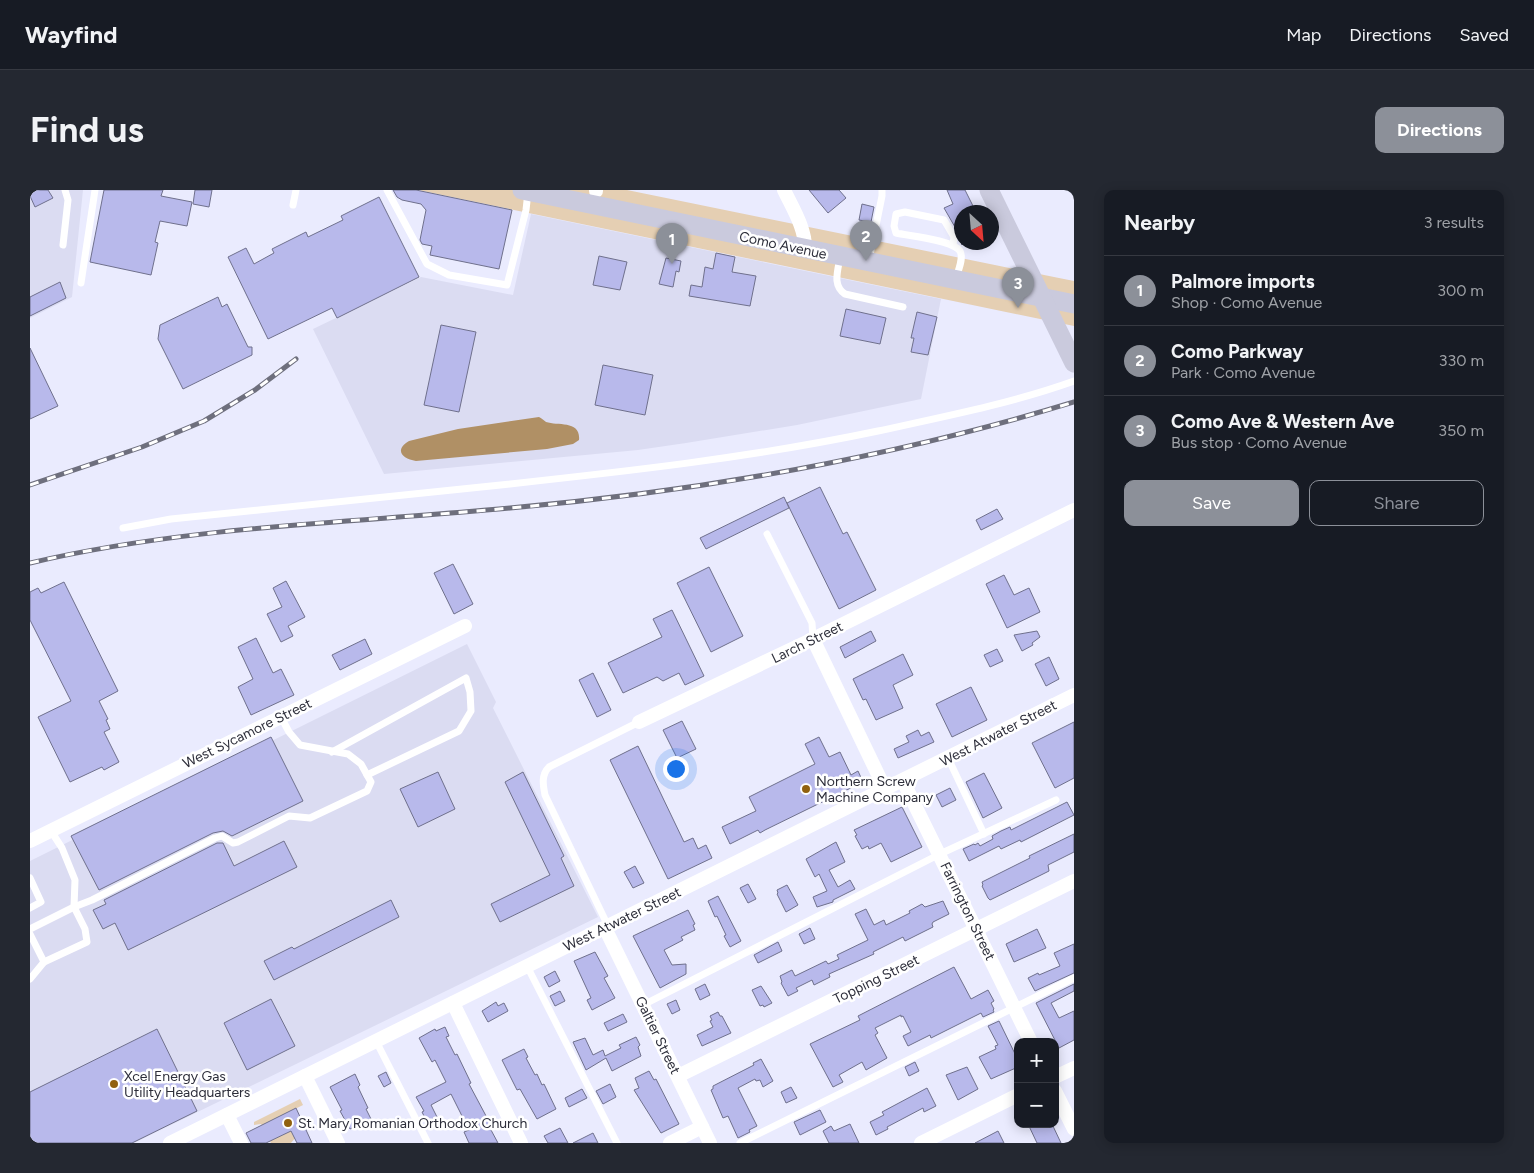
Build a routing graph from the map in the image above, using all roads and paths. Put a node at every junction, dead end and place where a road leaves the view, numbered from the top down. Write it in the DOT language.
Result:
graph roads {
  1 [pos="65,190"];
  2 [pos="95,190"];
  3 [pos="296,190"];
  4 [pos="387,190"];
  5 [pos="784,190"];
  6 [pos="882,190"];
  7 [pos="525,191"];
  8 [pos="991,191"];
  9 [pos="596,194"];
  10 [pos="292,205"];
  11 [pos="63,245"];
  12 [pos="952,245"];
  13 [pos="805,250"];
  14 [pos="840,257"];
  15 [pos="868,262"];
  16 [pos="955,281"];
  17 [pos="81,283"];
  18 [pos="1042,297"];
  19 [pos="1074,304"];
  20 [pos="903,307"];
  21 [pos="1072,359"];
  22 [pos="1074,381"];
  23 [pos="1074,510"];
  24 [pos="123,528"];
  25 [pos="768,534"];
  26 [pos="465,626"];
  27 [pos="813,639"];
  28 [pos="1074,695"];
  29 [pos="281,717"];
  30 [pos="639,722"];
  31 [pos="332,752"];
  32 [pos="948,758"];
  33 [pos="367,774"];
  34 [pos="543,776"];
  35 [pos="903,780"];
  36 [pos="885,789"];
  37 [pos="1056,800"];
  38 [pos="51,831"];
  39 [pos="984,834"];
  40 [pos="30,841"];
  41 [pos="940,854"];
  42 [pos="30,878"];
  43 [pos="1074,881"];
  44 [pos="74,907"];
  45 [pos="30,908"];
  46 [pos="607,927"];
  47 [pos="30,929"];
  48 [pos="977,929"];
  49 [pos="30,934"];
  50 [pos="44,962"];
  51 [pos="528,966"];
  52 [pos="1074,978"];
  53 [pos="30,979"];
  54 [pos="452,1003"];
  55 [pos="643,1005"];
  56 [pos="1014,1007"];
  57 [pos="1029,1038"];
  58 [pos="376,1041"];
  59 [pos="1074,1068"];
  60 [pos="1059,1075"];
  61 [pos="305,1076"];
  62 [pos="678,1076"];
  63 [pos="1014,1098"];
  64 [pos="1059,1099"];
  65 [pos="227,1115"];
  66 [pos="702,1127"];
  67 [pos="1074,1129"];
  68 [pos="174,1142"];
  69 [pos="241,1143"];
  70 [pos="338,1143"];
  71 [pos="428,1143"];
  72 [pos="521,1143"];
  73 [pos="617,1143"];
  74 [pos="670,1143"];
  75 [pos="710,1143"];
  76 [pos="740,1143"];
  77 [pos="921,1143"];
  1 -- 11 [label="lane"];
  2 -- 17 [label="lane"];
  3 -- 10 [label="lane"];
  4 -- 7 [label="lane"];
  5 -- 13 [label="street"];
  6 -- 15 [label="lane"];
  7 -- 9 [label="main road, Como Avenue"];
  8 -- 18 [label="main road"];
  9 -- 13 [label="main road, Como Avenue"];
  12 -- 12 [label="lane"];
  12 -- 16 [label="lane"];
  13 -- 14 [label="main road, Como Avenue"];
  14 -- 15 [label="main road, Como Avenue"];
  14 -- 20 [label="lane"];
  15 -- 16 [label="main road, Como Avenue"];
  16 -- 18 [label="main road, Como Avenue"];
  18 -- 19 [label="main road, Como Avenue"];
  18 -- 21 [label="main road"];
  22 -- 24 [label="lane"];
  23 -- 27 [label="street, Larch Street"];
  25 -- 27 [label="lane"];
  26 -- 29 [label="street, West Sycamore Street"];
  27 -- 30 [label="street, Larch Street"];
  27 -- 36 [label="street"];
  28 -- 32 [label="street, West Atwater Street"];
  29 -- 31 [label="lane"];
  29 -- 38 [label="street, West Sycamore Street"];
  30 -- 34 [label="lane, Larch Street"];
  31 -- 33 [label="lane"];
  31 -- 33 [label="lane"];
  32 -- 35 [label="street, West Atwater Street"];
  32 -- 39 [label="lane"];
  33 -- 44 [label="lane"];
  34 -- 46 [label="lane, Galtier Street"];
  35 -- 36 [label="street, West Atwater Street"];
  35 -- 41 [label="street, Farrington Street"];
  36 -- 46 [label="street, West Atwater Street"];
  37 -- 39 [label="lane"];
  38 -- 40 [label="street, West Sycamore Street"];
  38 -- 44 [label="lane"];
  39 -- 41 [label="lane"];
  41 -- 48 [label="street, Farrington Street"];
  41 -- 55 [label="lane"];
  42 -- 45 [label="lane"];
  43 -- 48 [label="street, Topping Street"];
  44 -- 47 [label="lane"];
  44 -- 50 [label="lane"];
  46 -- 51 [label="street, West Atwater Street"];
  46 -- 55 [label="street, Galtier Street"];
  48 -- 56 [label="street, Farrington Street"];
  48 -- 62 [label="street, Topping Street"];
  49 -- 50 [label="lane"];
  50 -- 53 [label="lane"];
  51 -- 54 [label="street, West Atwater Street"];
  51 -- 73 [label="lane"];
  52 -- 56 [label="lane"];
  54 -- 58 [label="street, West Atwater Street"];
  54 -- 72 [label="street"];
  55 -- 62 [label="street, Galtier Street"];
  56 -- 57 [label="street, Farrington Street"];
  56 -- 76 [label="lane"];
  58 -- 61 [label="street, West Atwater Street"];
  58 -- 71 [label="lane"];
  59 -- 60 [label="street"];
  61 -- 65 [label="street, West Atwater Street"];
  61 -- 70 [label="street"];
  62 -- 66 [label="street, Galtier Street"];
  63 -- 77 [label="street"];
  64 -- 67 [label="street"];
  65 -- 68 [label="street, West Atwater Street"];
  65 -- 69 [label="street"];
  66 -- 74 [label="street"];
  66 -- 75 [label="street, Galtier Street"];
}
